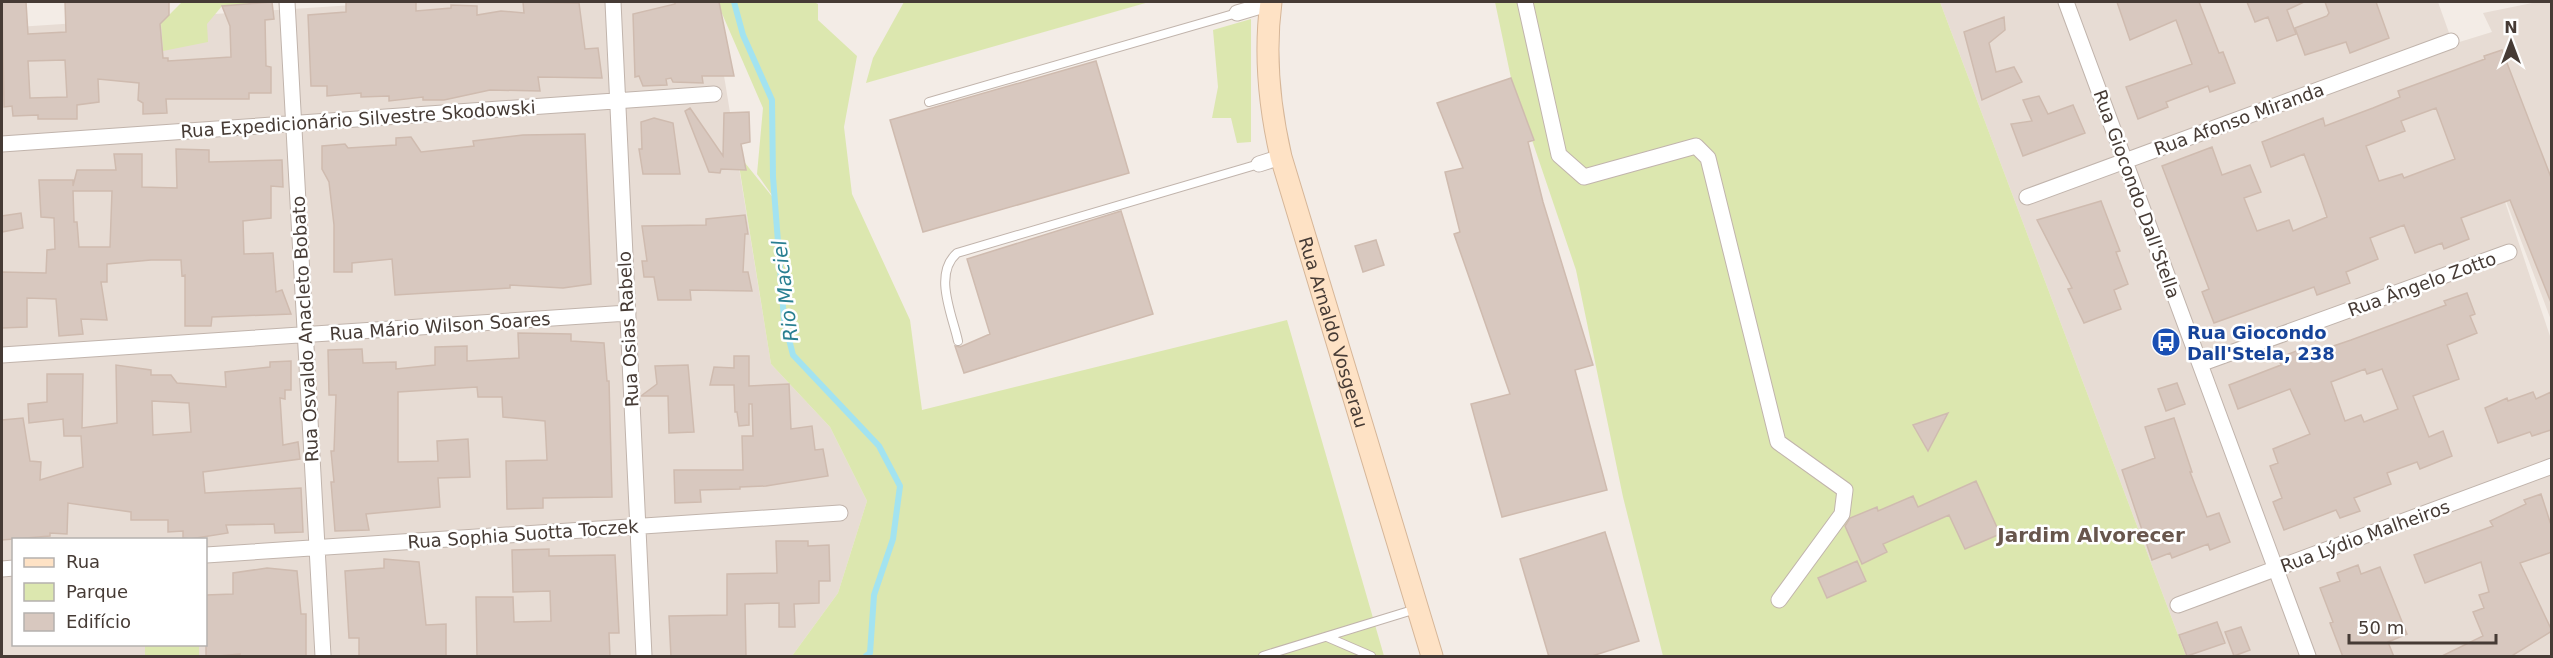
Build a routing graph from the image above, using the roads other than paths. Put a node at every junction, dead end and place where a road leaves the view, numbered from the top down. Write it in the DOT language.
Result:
graph roads {
  1 [pos="287,2"];
  2 [pos="613,2"];
  3 [pos="1271,2"];
  4 [pos="1525,2"];
  5 [pos="2066,2"];
  6 [pos="1237,13"];
  7 [pos="2451,41"];
  8 [pos="714,94"];
  9 [pos="617,101"];
  10 [pos="928,102"];
  11 [pos="294,124"];
  12 [pos="2,144"];
  13 [pos="1281,157"];
  14 [pos="2125,161"];
  15 [pos="1259,164"];
  16 [pos="2026,197"];
  17 [pos="2509,252"];
  18 [pos="628,313"];
  19 [pos="306,334"];
  20 [pos="958,341"];
  21 [pos="2,355"];
  22 [pos="2200,364"];
  23 [pos="2552,466"];
  24 [pos="840,513"];
  25 [pos="638,527"];
  26 [pos="317,548"];
  27 [pos="207,555"];
  28 [pos="2275,569"];
  29 [pos="1779,600"];
  30 [pos="2178,605"];
  31 [pos="1417,609"];
  32 [pos="1327,637"];
  33 [pos="323,657"];
  34 [pos="644,657"];
  35 [pos="1263,657"];
  36 [pos="1371,657"];
  37 [pos="1432,657"];
  38 [pos="2307,657"];
  1 -- 11 [label="street, Rua Osvaldo Anacleto Bobato"];
  2 -- 9 [label="street, Rua Osias Rabelo"];
  3 -- 6 [label="street"];
  3 -- 13 [label="street, Rua Arnaldo Vosgerau"];
  4 -- 29 [label="street"];
  5 -- 14 [label="street, Rua Giocondo Dall'Stella"];
  6 -- 10 [label="lane"];
  7 -- 14 [label="street, Rua Afonso Miranda"];
  8 -- 9 [label="street, Rua Expedicionário Silvestre Skodowski"];
  9 -- 11 [label="street, Rua Expedicionário Silvestre Skodowski"];
  9 -- 18 [label="street, Rua Osias Rabelo"];
  11 -- 12 [label="street, Rua Expedicionário Silvestre Skodowski"];
  11 -- 19 [label="street, Rua Osvaldo Anacleto Bobato"];
  13 -- 15 [label="street"];
  13 -- 31 [label="street, Rua Arnaldo Vosgerau"];
  14 -- 16 [label="street, Rua Afonso Miranda"];
  14 -- 22 [label="street, Rua Giocondo Dall'Stella"];
  15 -- 20 [label="lane"];
  17 -- 22 [label="street, Rua Ângelo Zotto"];
  18 -- 19 [label="street, Rua Mário Wilson Soares"];
  18 -- 25 [label="street, Rua Osias Rabelo"];
  19 -- 21 [label="street, Rua Mário Wilson Soares"];
  19 -- 26 [label="street, Rua Osvaldo Anacleto Bobato"];
  22 -- 28 [label="street, Rua Giocondo Dall'Stella"];
  23 -- 28 [label="street, Rua Lýdio Malheiros"];
  24 -- 25 [label="street, Rua Sophia Suotta Toczek"];
  25 -- 26 [label="street, Rua Sophia Suotta Toczek"];
  25 -- 34 [label="street, Rua Osias Rabelo"];
  26 -- 27 [label="street, Rua Sophia Suotta Toczek"];
  26 -- 33 [label="street, Rua Osvaldo Anacleto Bobato"];
  28 -- 30 [label="street, Rua Lýdio Malheiros"];
  28 -- 38 [label="street, Rua Giocondo Dall'Stella"];
  31 -- 32 [label="lane"];
  31 -- 37 [label="street, Rua Arnaldo Vosgerau"];
  32 -- 35 [label="lane"];
  32 -- 36 [label="lane"];
}
